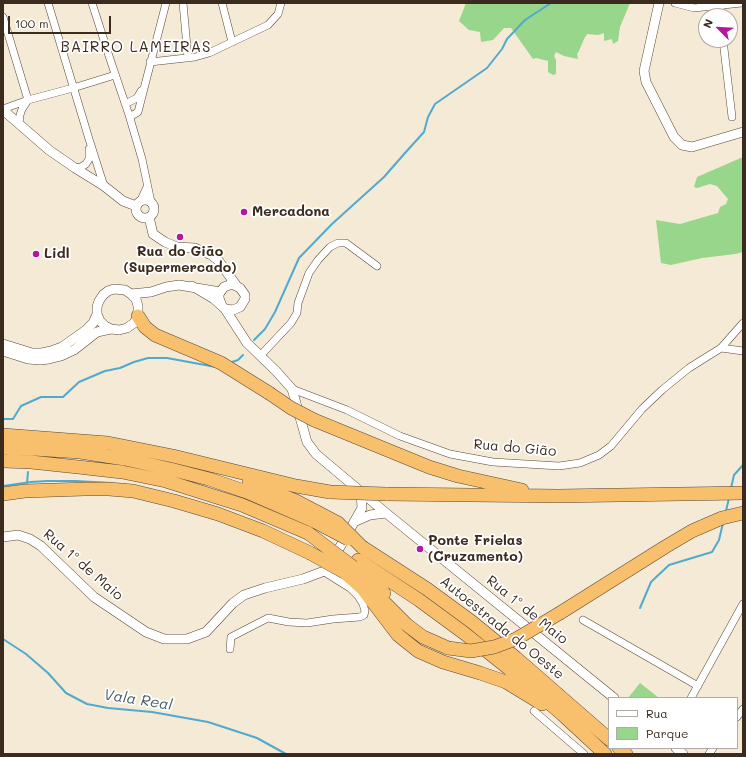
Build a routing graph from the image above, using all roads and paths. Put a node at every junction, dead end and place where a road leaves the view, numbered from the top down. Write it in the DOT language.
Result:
graph roads {
  1 [pos="92,3"];
  2 [pos="166,3"];
  3 [pos="183,3"];
  4 [pos="222,3"];
  5 [pos="281,3"];
  6 [pos="658,3"];
  7 [pos="675,3"];
  8 [pos="742,3"];
  9 [pos="50,4"];
  10 [pos="720,6"];
  11 [pos="3,18"];
  12 [pos="232,42"];
  13 [pos="724,48"];
  14 [pos="188,58"];
  15 [pos="150,62"];
  16 [pos="115,75"];
  17 [pos="73,88"];
  18 [pos="144,88"];
  19 [pos="28,100"];
  20 [pos="125,104"];
  21 [pos="3,109"];
  22 [pos="129,115"];
  23 [pos="732,118"];
  24 [pos="19,123"];
  25 [pos="743,132"];
  26 [pos="88,139"];
  27 [pos="75,168"];
  28 [pos="104,186"];
  29 [pos="147,187"];
  30 [pos="151,202"];
  31 [pos="138,204"];
  32 [pos="149,218"];
  33 [pos="377,266"];
  34 [pos="224,268"];
  35 [pos="236,285"];
  36 [pos="192,286"];
  37 [pos="222,290"];
  38 [pos="151,292"];
  39 [pos="131,294"];
  40 [pos="224,307"];
  41 [pos="240,307"];
  42 [pos="138,311"];
  43 [pos="97,314"];
  44 [pos="743,323"];
  45 [pos="111,329"];
  46 [pos="247,343"];
  47 [pos="3,344"];
  48 [pos="721,348"];
  49 [pos="3,351"];
  50 [pos="743,351"];
  51 [pos="260,356"];
  52 [pos="292,389"];
  53 [pos="3,435"];
  54 [pos="3,448"];
  55 [pos="3,461"];
  56 [pos="189,461"];
  57 [pos="36,491"];
  58 [pos="361,492"];
  59 [pos="743,493"];
  60 [pos="3,494"];
  61 [pos="558,496"];
  62 [pos="3,503"];
  63 [pos="374,503"];
  64 [pos="362,508"];
  65 [pos="386,513"];
  66 [pos="743,513"];
  67 [pos="370,515"];
  68 [pos="313,522"];
  69 [pos="354,522"];
  70 [pos="3,537"];
  71 [pos="352,566"];
  72 [pos="323,571"];
  73 [pos="743,604"];
  74 [pos="583,620"];
  75 [pos="230,649"];
  76 [pos="698,686"];
  77 [pos="613,697"];
  78 [pos="692,697"];
  79 [pos="534,711"];
  80 [pos="562,714"];
  81 [pos="608,738"];
  82 [pos="584,754"];
  83 [pos="605,754"];
  1 -- 16 [label="street"];
  2 -- 15 [label="street"];
  3 -- 14 [label="street"];
  4 -- 12 [label="street"];
  5 -- 12 [label="street"];
  6 -- 25 [label="street"];
  7 -- 10 [label="street"];
  8 -- 10 [label="street"];
  9 -- 17 [label="street"];
  11 -- 19 [label="street"];
  12 -- 14 [label="street"];
  13 -- 23 [label="street"];
  14 -- 15 [label="street"];
  15 -- 18 [label="street"];
  16 -- 17 [label="street"];
  16 -- 20 [label="street"];
  17 -- 19 [label="street"];
  17 -- 26 [label="street"];
  18 -- 20 [label="street"];
  18 -- 22 [label="street"];
  19 -- 21 [label="street"];
  19 -- 24 [label="street"];
  20 -- 22 [label="street"];
  21 -- 24 [label="street"];
  22 -- 29 [label="street"];
  24 -- 27 [label="street"];
  26 -- 27 [label="street"];
  26 -- 28 [label="street"];
  27 -- 28 [label="street"];
  28 -- 31 [label="street"];
  29 -- 30 [label="street"];
  29 -- 31 [label="street"];
  30 -- 31 [label="street"];
  30 -- 32 [label="street"];
  31 -- 32 [label="street"];
  32 -- 34 [label="street"];
  33 -- 51 [label="street"];
  34 -- 35 [label="street"];
  34 -- 37 [label="street"];
  35 -- 37 [label="street"];
  35 -- 41 [label="street"];
  36 -- 37 [label="street"];
  36 -- 38 [label="street"];
  36 -- 40 [label="street"];
  37 -- 40 [label="street"];
  38 -- 39 [label="street"];
  38 -- 42 [label="street"];
  39 -- 42 [label="street"];
  39 -- 43 [label="street"];
  40 -- 41 [label="street"];
  40 -- 46 [label="street"];
  41 -- 46 [label="street"];
  42 -- 45 [label="street"];
  42 -- 61 [label="highway, bridge"];
  43 -- 45 [label="street"];
  43 -- 47 [label="street"];
  44 -- 48 [label="street, Rua do Gião"];
  45 -- 49 [label="street"];
  46 -- 51 [label="street"];
  48 -- 50 [label="street"];
  48 -- 52 [label="street, Rua do Gião"];
  51 -- 52 [label="street"];
  52 -- 58 [label="street, Rua 1º de Maio"];
  53 -- 56 [label="highway"];
  54 -- 68 [label="highway"];
  55 -- 68 [label="highway"];
  56 -- 61 [label="highway, bridge"];
  56 -- 68 [label="highway"];
  57 -- 60 [label="highway"];
  57 -- 62 [label="highway"];
  57 -- 71 [label="highway, bridge"];
  58 -- 63 [label="street, Rua 1º de Maio"];
  58 -- 64 [label="street"];
  59 -- 61 [label="highway"];
  63 -- 64 [label="street"];
  63 -- 65 [label="street, Rua 1º de Maio"];
  63 -- 67 [label="street"];
  64 -- 69 [label="street, Rua 1º de Maio"];
  65 -- 67 [label="street"];
  65 -- 77 [label="street, Rua 1º de Maio"];
  66 -- 71 [label="highway, bridge"];
  67 -- 69 [label="street"];
  68 -- 71 [label="highway, bridge"];
  68 -- 81 [label="highway, Autoestrada do Oeste, bridge"];
  69 -- 72 [label="street, Rua 1º de Maio"];
  70 -- 72 [label="street, Rua 1º de Maio"];
  71 -- 80 [label="highway, Autoestrada do Oeste"];
  71 -- 80 [label="highway"];
  72 -- 75 [label="street"];
  73 -- 76 [label="street"];
  74 -- 76 [label="street"];
  76 -- 78 [label="street"];
  79 -- 82 [label="street"];
  80 -- 83 [label="highway, Autoestrada do Oeste"];
}
